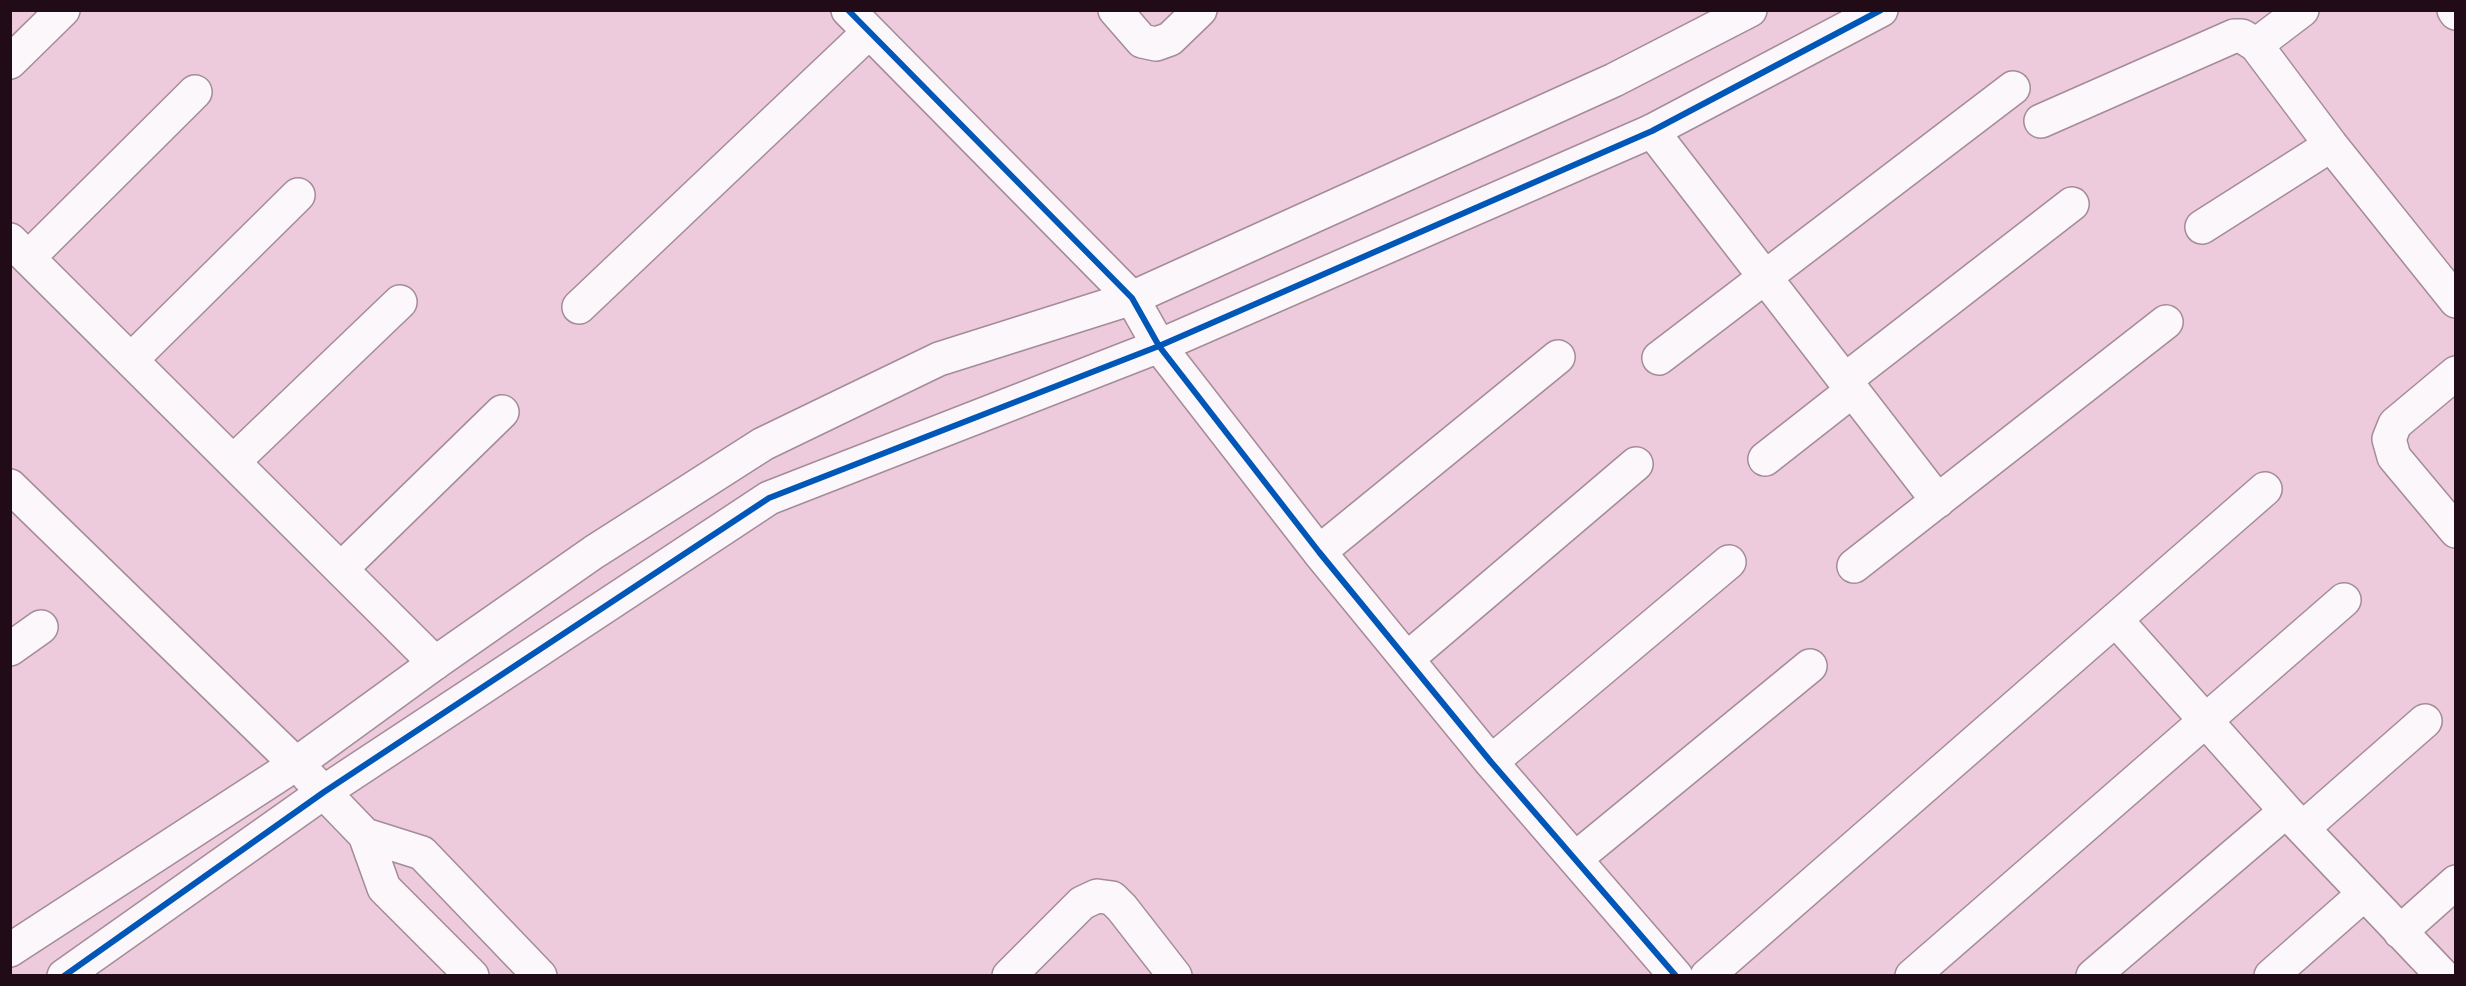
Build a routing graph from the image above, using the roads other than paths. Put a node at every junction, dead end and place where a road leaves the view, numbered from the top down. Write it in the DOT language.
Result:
graph roads {
  1 [pos="63,10"];
  2 [pos="1115,10"];
  3 [pos="1200,10"];
  4 [pos="1750,10"];
  5 [pos="1881,10"];
  6 [pos="2302,10"];
  7 [pos="858,22"];
  8 [pos="2256,45"];
  9 [pos="10,62"];
  10 [pos="2013,88"];
  11 [pos="195,92"];
  12 [pos="2041,121"];
  13 [pos="1652,131"];
  14 [pos="2331,145"];
  15 [pos="298,195"];
  16 [pos="2072,204"];
  17 [pos="2202,227"];
  18 [pos="20,248"];
  19 [pos="1765,278"];
  20 [pos="1132,298"];
  21 [pos="2456,301"];
  22 [pos="400,302"];
  23 [pos="579,307"];
  24 [pos="2166,322"];
  25 [pos="1159,346"];
  26 [pos="1558,357"];
  27 [pos="1659,358"];
  28 [pos="131,360"];
  29 [pos="2456,373"];
  30 [pos="1849,385"];
  31 [pos="502,412"];
  32 [pos="1765,459"];
  33 [pos="233,462"];
  34 [pos="1636,464"];
  35 [pos="2265,489"];
  36 [pos="12,490"];
  37 [pos="1938,501"];
  38 [pos="2456,531"];
  39 [pos="1319,552"];
  40 [pos="1729,562"];
  41 [pos="1854,566"];
  42 [pos="341,569"];
  43 [pos="2344,600"];
  44 [pos="2116,620"];
  45 [pos="41,627"];
  46 [pos="10,649"];
  47 [pos="1408,658"];
  48 [pos="435,663"];
  49 [pos="1810,666"];
  50 [pos="2206,721"];
  51 [pos="2425,722"];
  52 [pos="1491,762"];
  53 [pos="296,764"];
  54 [pos="324,792"];
  55 [pos="2294,819"];
  56 [pos="365,835"];
  57 [pos="1575,859"];
  58 [pos="2456,882"];
  59 [pos="2364,894"];
  60 [pos="2400,932"];
  61 [pos="10,950"];
  62 [pos="64,975"];
  63 [pos="472,975"];
  64 [pos="540,975"];
  65 [pos="1009,975"];
  66 [pos="1175,975"];
  67 [pos="1676,975"];
  68 [pos="1707,975"];
  69 [pos="1912,975"];
  70 [pos="2093,975"];
  71 [pos="2271,975"];
  72 [pos="2441,975"];
  1 -- 9 [label="street"];
  2 -- 3 [label="street"];
  4 -- 20 [label="street"];
  5 -- 13 [label="street"];
  6 -- 8 [label="street"];
  7 -- 20 [label="street"];
  7 -- 23 [label="street"];
  8 -- 12 [label="street"];
  8 -- 14 [label="street"];
  10 -- 19 [label="street"];
  11 -- 18 [label="street"];
  13 -- 19 [label="street"];
  13 -- 25 [label="street"];
  14 -- 17 [label="street"];
  14 -- 21 [label="street"];
  15 -- 28 [label="street"];
  16 -- 30 [label="street"];
  18 -- 28 [label="street"];
  19 -- 27 [label="street"];
  19 -- 30 [label="street"];
  20 -- 25 [label="street"];
  20 -- 48 [label="street"];
  22 -- 33 [label="street"];
  24 -- 37 [label="street"];
  25 -- 39 [label="street"];
  25 -- 54 [label="street"];
  26 -- 39 [label="street"];
  28 -- 33 [label="street"];
  29 -- 38 [label="street"];
  30 -- 32 [label="street"];
  30 -- 37 [label="street"];
  31 -- 42 [label="street"];
  33 -- 42 [label="street"];
  34 -- 47 [label="street"];
  35 -- 44 [label="street"];
  36 -- 53 [label="street"];
  37 -- 41 [label="street"];
  39 -- 47 [label="street"];
  40 -- 52 [label="street"];
  42 -- 48 [label="street"];
  43 -- 50 [label="street"];
  44 -- 50 [label="street"];
  44 -- 68 [label="street"];
  45 -- 46 [label="street"];
  47 -- 52 [label="street"];
  48 -- 53 [label="street"];
  49 -- 57 [label="street"];
  50 -- 55 [label="street"];
  50 -- 69 [label="street"];
  51 -- 55 [label="street"];
  52 -- 57 [label="street"];
  53 -- 54 [label="street"];
  53 -- 61 [label="street"];
  54 -- 56 [label="street"];
  54 -- 62 [label="street"];
  55 -- 59 [label="street"];
  55 -- 70 [label="street"];
  56 -- 63 [label="street"];
  56 -- 64 [label="street"];
  57 -- 67 [label="street"];
  58 -- 60 [label="street"];
  59 -- 60 [label="street"];
  59 -- 71 [label="street"];
  60 -- 72 [label="street"];
  65 -- 66 [label="street"];
}
